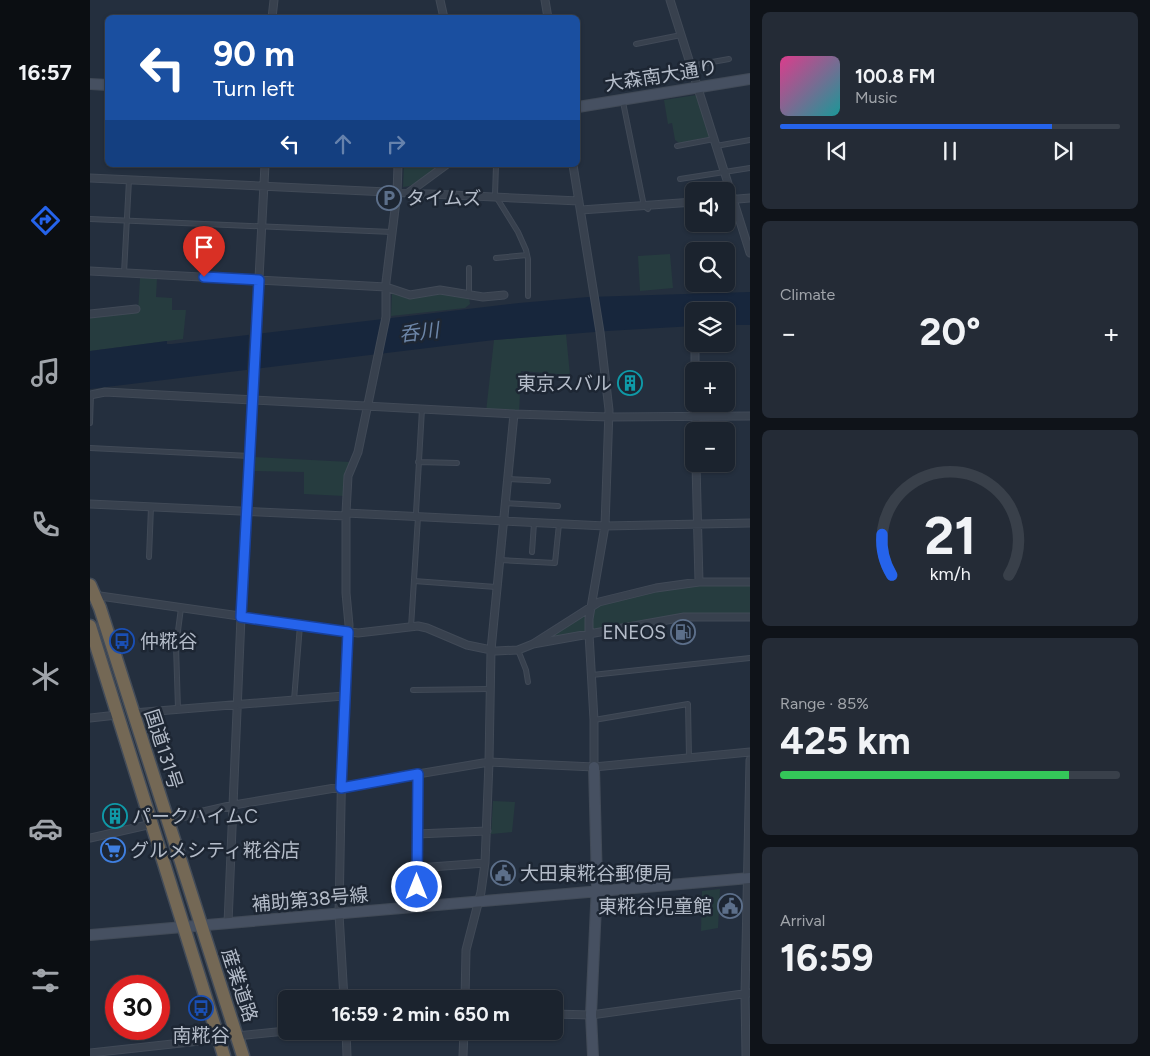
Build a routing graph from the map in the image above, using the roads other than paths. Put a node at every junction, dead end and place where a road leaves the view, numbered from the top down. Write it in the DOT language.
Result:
graph roads {
  1 [pos="274,0"];
  2 [pos="440,0"];
  3 [pos="545,0"];
  4 [pos="670,0"];
  5 [pos="272,15"];
  6 [pos="443,15"];
  7 [pos="548,15"];
  8 [pos="681,35"];
  9 [pos="636,44"];
  10 [pos="729,59"];
  11 [pos="690,66"];
  12 [pos="750,79"];
  13 [pos="90,84"];
  14 [pos="105,85"];
  15 [pos="697,87"];
  16 [pos="623,99"];
  17 [pos="580,107"];
  18 [pos="750,140"];
  19 [pos="715,142"];
  20 [pos="677,146"];
  21 [pos="265,167"];
  22 [pos="398,167"];
  23 [pos="443,167"];
  24 [pos="496,167"];
  25 [pos="573,167"];
  26 [pos="750,168"];
  27 [pos="724,172"];
  28 [pos="90,178"];
  29 [pos="680,179"];
  30 [pos="129,180"];
  31 [pos="726,182"];
  32 [pos="264,186"];
  33 [pos="397,193"];
  34 [pos="408,193"];
  35 [pos="496,198"];
  36 [pos="750,198"];
  37 [pos="735,199"];
  38 [pos="579,201"];
  39 [pos="685,203"];
  40 [pos="646,208"];
  41 [pos="581,210"];
  42 [pos="735,210"];
  43 [pos="90,219"];
  44 [pos="127,220"];
  45 [pos="262,226"];
  46 [pos="392,232"];
  47 [pos="747,235"];
  48 [pos="750,253"];
  49 [pos="526,255"];
  50 [pos="496,258"];
  51 [pos="469,268"];
  52 [pos="90,271"];
  53 [pos="124,273"];
  54 [pos="259,280"];
  55 [pos="386,287"];
  56 [pos="469,294"];
  57 [pos="504,294"];
  58 [pos="528,296"];
  59 [pos="136,309"];
  60 [pos="90,314"];
  61 [pos="91,395"];
  62 [pos="252,400"];
  63 [pos="369,406"];
  64 [pos="422,409"];
  65 [pos="696,412"];
  66 [pos="514,414"];
  67 [pos="750,416"];
  68 [pos="609,417"];
  69 [pos="696,417"];
  70 [pos="696,422"];
  71 [pos="90,424"];
  72 [pos="90,448"];
  73 [pos="250,456"];
  74 [pos="418,462"];
  75 [pos="456,463"];
  76 [pos="696,472"];
  77 [pos="507,479"];
  78 [pos="548,481"];
  79 [pos="505,503"];
  80 [pos="90,504"];
  81 [pos="558,506"];
  82 [pos="151,507"];
  83 [pos="247,512"];
  84 [pos="346,514"];
  85 [pos="418,517"];
  86 [pos="503,521"];
  87 [pos="534,523"];
  88 [pos="750,523"];
  89 [pos="559,524"];
  90 [pos="697,524"];
  91 [pos="605,526"];
  92 [pos="532,552"];
  93 [pos="149,557"];
  94 [pos="499,560"];
  95 [pos="414,580"];
  96 [pos="699,582"];
  97 [pos="750,582"];
  98 [pos="496,587"];
  99 [pos="92,592"];
  100 [pos="592,607"];
  101 [pos="181,608"];
  102 [pos="241,617"];
  103 [pos="750,617"];
  104 [pos="300,625"];
  105 [pos="90,626"];
  106 [pos="411,627"];
  107 [pos="348,632"];
  108 [pos="589,634"];
  109 [pos="533,644"];
  110 [pos="491,650"];
  111 [pos="518,650"];
  112 [pos="750,658"];
  113 [pos="592,676"];
  114 [pos="528,682"];
  115 [pos="490,689"];
  116 [pos="413,690"];
  117 [pos="344,696"];
  118 [pos="294,700"];
  119 [pos="238,704"];
  120 [pos="178,709"];
  121 [pos="133,713"];
  122 [pos="117,715"];
  123 [pos="90,718"];
  124 [pos="594,720"];
  125 [pos="750,752"];
  126 [pos="689,758"];
  127 [pos="750,760"];
  128 [pos="489,762"];
  129 [pos="594,767"];
  130 [pos="418,774"];
  131 [pos="341,788"];
  132 [pos="234,805"];
  133 [pos="168,820"];
  134 [pos="152,824"];
  135 [pos="487,831"];
  136 [pos="418,834"];
  137 [pos="90,838"];
  138 [pos="485,863"];
  139 [pos="417,868"];
  140 [pos="749,878"];
  141 [pos="597,892"];
  142 [pos="479,901"];
  143 [pos="417,907"];
  144 [pos="339,914"];
  145 [pos="228,923"];
  146 [pos="201,925"];
  147 [pos="182,926"];
  148 [pos="90,936"];
  149 [pos="343,990"];
  150 [pos="464,990"];
  151 [pos="747,994"];
  152 [pos="563,1014"];
  153 [pos="591,1015"];
  154 [pos="278,1032"];
  155 [pos="237,1036"];
  156 [pos="218,1039"];
  157 [pos="346,1040"];
  158 [pos="464,1040"];
  159 [pos="90,1053"];
  160 [pos="224,1056"];
  161 [pos="243,1056"];
  162 [pos="347,1056"];
  163 [pos="463,1056"];
  164 [pos="593,1056"];
  165 [pos="746,1056"];
  1 -- 5 [label="street"];
  2 -- 6 [label="street"];
  3 -- 7 [label="street"];
  4 -- 8 [label="street"];
  8 -- 9 [label="lane"];
  8 -- 11 [label="street"];
  10 -- 11 [label="lane"];
  11 -- 15 [label="street"];
  12 -- 15 [label="street, 大森南大通り"];
  13 -- 14 [label="street"];
  15 -- 16 [label="street, 大森南大通り"];
  15 -- 19 [label="street"];
  16 -- 17 [label="street, 大森南大通り"];
  16 -- 40 [label="lane"];
  18 -- 19 [label="lane"];
  19 -- 20 [label="lane"];
  19 -- 27 [label="street"];
  21 -- 32 [label="street"];
  22 -- 33 [label="street"];
  23 -- 34 [label="street"];
  24 -- 35 [label="lane"];
  25 -- 38 [label="street"];
  26 -- 27 [label="lane"];
  27 -- 29 [label="lane"];
  27 -- 31 [label="street"];
  28 -- 30 [label="street"];
  30 -- 32 [label="street"];
  30 -- 44 [label="lane"];
  32 -- 33 [label="street"];
  32 -- 45 [label="street"];
  33 -- 34 [label="street"];
  33 -- 46 [label="street"];
  34 -- 35 [label="street"];
  35 -- 38 [label="street"];
  35 -- 49 [label="lane"];
  36 -- 37 [label="street"];
  38 -- 41 [label="street"];
  39 -- 40 [label="street"];
  40 -- 41 [label="street"];
  41 -- 68 [label="street"];
  42 -- 47 [label="street"];
  43 -- 44 [label="lane"];
  44 -- 45 [label="lane"];
  44 -- 53 [label="lane"];
  45 -- 46 [label="lane"];
  45 -- 54 [label="street"];
  46 -- 55 [label="street"];
  47 -- 48 [label="street"];
  49 -- 50 [label="lane"];
  49 -- 58 [label="lane"];
  51 -- 56 [label="lane"];
  52 -- 53 [label="street"];
  53 -- 54 [label="street"];
  54 -- 55 [label="street"];
  54 -- 62 [label="street"];
  55 -- 56 [label="street"];
  55 -- 63 [label="street"];
  56 -- 57 [label="street"];
  59 -- 60 [label="street"];
  61 -- 62 [label="street"];
  61 -- 71 [label="lane"];
  62 -- 63 [label="street"];
  62 -- 73 [label="street"];
  63 -- 64 [label="street"];
  63 -- 84 [label="street"];
  64 -- 66 [label="street"];
  64 -- 74 [label="lane"];
  65 -- 69 [label="street"];
  66 -- 68 [label="street"];
  66 -- 77 [label="street"];
  67 -- 69 [label="street"];
  68 -- 69 [label="street"];
  68 -- 91 [label="street"];
  69 -- 70 [label="street"];
  72 -- 73 [label="lane"];
  73 -- 83 [label="street"];
  74 -- 75 [label="lane"];
  74 -- 85 [label="lane"];
  76 -- 90 [label="street"];
  77 -- 78 [label="lane"];
  77 -- 79 [label="street"];
  79 -- 81 [label="lane"];
  79 -- 86 [label="street"];
  80 -- 82 [label="street"];
  82 -- 83 [label="street"];
  82 -- 93 [label="lane"];
  83 -- 84 [label="street"];
  83 -- 102 [label="street"];
  84 -- 85 [label="street"];
  84 -- 107 [label="street"];
  85 -- 86 [label="street"];
  85 -- 95 [label="lane"];
  86 -- 87 [label="street"];
  86 -- 94 [label="street"];
  87 -- 89 [label="street"];
  87 -- 92 [label="lane"];
  88 -- 90 [label="street"];
  89 -- 91 [label="street"];
  89 -- 94 [label="lane"];
  90 -- 91 [label="street"];
  90 -- 96 [label="street"];
  91 -- 100 [label="street"];
  94 -- 98 [label="street"];
  95 -- 98 [label="lane"];
  95 -- 106 [label="lane"];
  96 -- 97 [label="street"];
  96 -- 100 [label="street"];
  98 -- 110 [label="street"];
  99 -- 101 [label="street"];
  99 -- 121 [label="highway, 国道131号"];
  100 -- 108 [label="street"];
  100 -- 109 [label="street"];
  101 -- 102 [label="street"];
  101 -- 120 [label="lane"];
  102 -- 104 [label="street"];
  102 -- 119 [label="street"];
  103 -- 108 [label="street"];
  104 -- 107 [label="street"];
  104 -- 118 [label="lane"];
  105 -- 122 [label="highway, 国道131号"];
  106 -- 107 [label="street"];
  106 -- 110 [label="street"];
  107 -- 117 [label="street"];
  108 -- 109 [label="street"];
  108 -- 113 [label="street"];
  109 -- 111 [label="street"];
  110 -- 111 [label="street"];
  110 -- 115 [label="street"];
  111 -- 114 [label="lane"];
  112 -- 113 [label="lane"];
  113 -- 124 [label="street"];
  115 -- 116 [label="lane"];
  115 -- 128 [label="street"];
  117 -- 118 [label="street"];
  117 -- 131 [label="street"];
  118 -- 119 [label="street"];
  119 -- 120 [label="street"];
  119 -- 132 [label="street"];
  120 -- 121 [label="street"];
  121 -- 133 [label="highway, 国道131号"];
  122 -- 123 [label="street"];
  122 -- 134 [label="highway, 国道131号"];
  124 -- 126 [label="lane"];
  124 -- 129 [label="street"];
  125 -- 126 [label="street"];
  126 -- 129 [label="street"];
  127 -- 140 [label="street"];
  128 -- 129 [label="street"];
  128 -- 130 [label="street"];
  128 -- 135 [label="street"];
  129 -- 141 [label="street"];
  130 -- 131 [label="street"];
  130 -- 136 [label="street"];
  131 -- 132 [label="street"];
  131 -- 144 [label="street"];
  132 -- 133 [label="street"];
  132 -- 145 [label="street"];
  133 -- 146 [label="highway, 国道131号"];
  134 -- 137 [label="street"];
  134 -- 147 [label="highway, 国道131号"];
  135 -- 136 [label="street"];
  135 -- 138 [label="street"];
  136 -- 139 [label="street"];
  138 -- 139 [label="street"];
  138 -- 142 [label="street"];
  139 -- 143 [label="street"];
  140 -- 141 [label="street, 補助第38号線"];
  140 -- 151 [label="street"];
  141 -- 142 [label="street, 補助第38号線"];
  141 -- 153 [label="street"];
  142 -- 143 [label="street, 補助第38号線"];
  142 -- 150 [label="street"];
  143 -- 144 [label="street, 補助第38号線"];
  144 -- 145 [label="street, 補助第38号線"];
  144 -- 149 [label="street"];
  145 -- 146 [label="street, 補助第38号線"];
  146 -- 147 [label="street, 補助第38号線"];
  146 -- 155 [label="highway, 産業道路"];
  147 -- 148 [label="street, 補助第38号線"];
  147 -- 156 [label="highway, 産業道路"];
  151 -- 153 [label="street"];
  151 -- 165 [label="street"];
  152 -- 153 [label="street"];
  153 -- 164 [label="street"];
  154 -- 155 [label="street"];
  155 -- 161 [label="highway, 産業道路"];
  156 -- 159 [label="street"];
  156 -- 160 [label="highway, 産業道路"];
  157 -- 162 [label="street"];
  158 -- 163 [label="street"];
}
